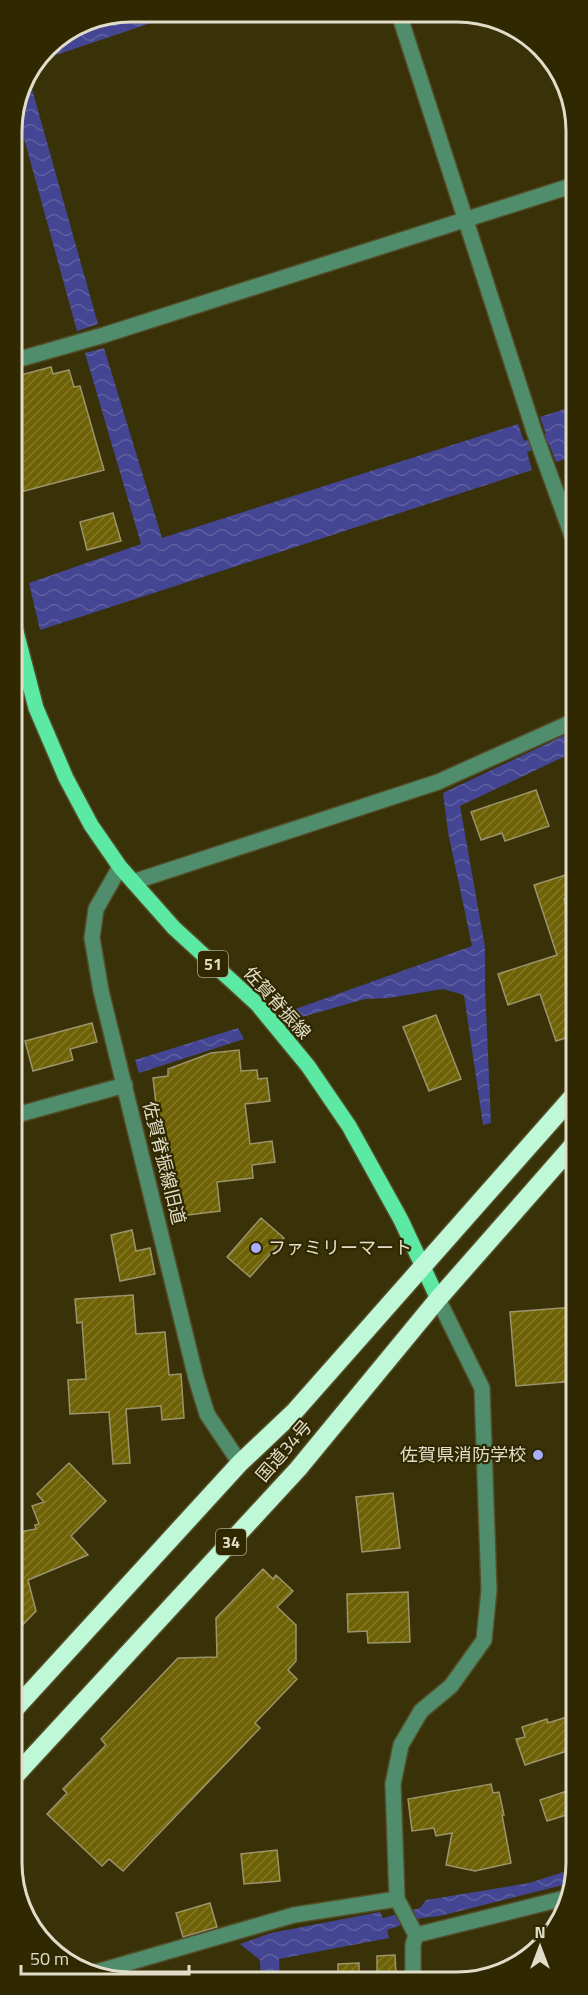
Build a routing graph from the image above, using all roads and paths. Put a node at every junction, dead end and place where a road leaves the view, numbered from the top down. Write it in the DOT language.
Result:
graph roads {
  1 [pos="402,22"];
  2 [pos="566,188"];
  3 [pos="466,219"];
  4 [pos="23,359"];
  5 [pos="566,519"];
  6 [pos="23,657"];
  7 [pos="566,725"];
  8 [pos="120,867"];
  9 [pos="133,882"];
  10 [pos="125,1085"];
  11 [pos="565,1105"];
  12 [pos="22,1113"];
  13 [pos="565,1154"];
  14 [pos="423,1265"];
  15 [pos="438,1299"];
  16 [pos="240,1463"];
  17 [pos="22,1701"];
  18 [pos="22,1768"];
  19 [pos="559,1899"];
  20 [pos="399,1903"];
  21 [pos="413,1930"];
  22 [pos="106,1969"];
  23 [pos="413,1972"];
  1 -- 3 [label="street"];
  2 -- 3 [label="street"];
  3 -- 4 [label="street"];
  3 -- 5 [label="street"];
  6 -- 8 [label="main road, 佐賀脊振線 / 51"];
  7 -- 9 [label="street"];
  8 -- 9 [label="main road, 佐賀脊振線 / 51"];
  8 -- 10 [label="street, 佐賀脊振線旧道"];
  9 -- 14 [label="main road, 佐賀脊振線 / 51"];
  10 -- 12 [label="street"];
  10 -- 16 [label="street, 佐賀脊振線旧道"];
  11 -- 14 [label="highway, 国道34号 / 34"];
  13 -- 15 [label="highway, 国道34号 / 34"];
  14 -- 15 [label="main road, 佐賀脊振線 / 51"];
  14 -- 16 [label="highway, 国道34号 / 34"];
  15 -- 18 [label="highway, 国道34号 / 34"];
  15 -- 20 [label="street"];
  16 -- 17 [label="highway, 国道34号 / 34"];
  19 -- 21 [label="street"];
  20 -- 21 [label="street"];
  20 -- 22 [label="street"];
  21 -- 23 [label="street"];
}
